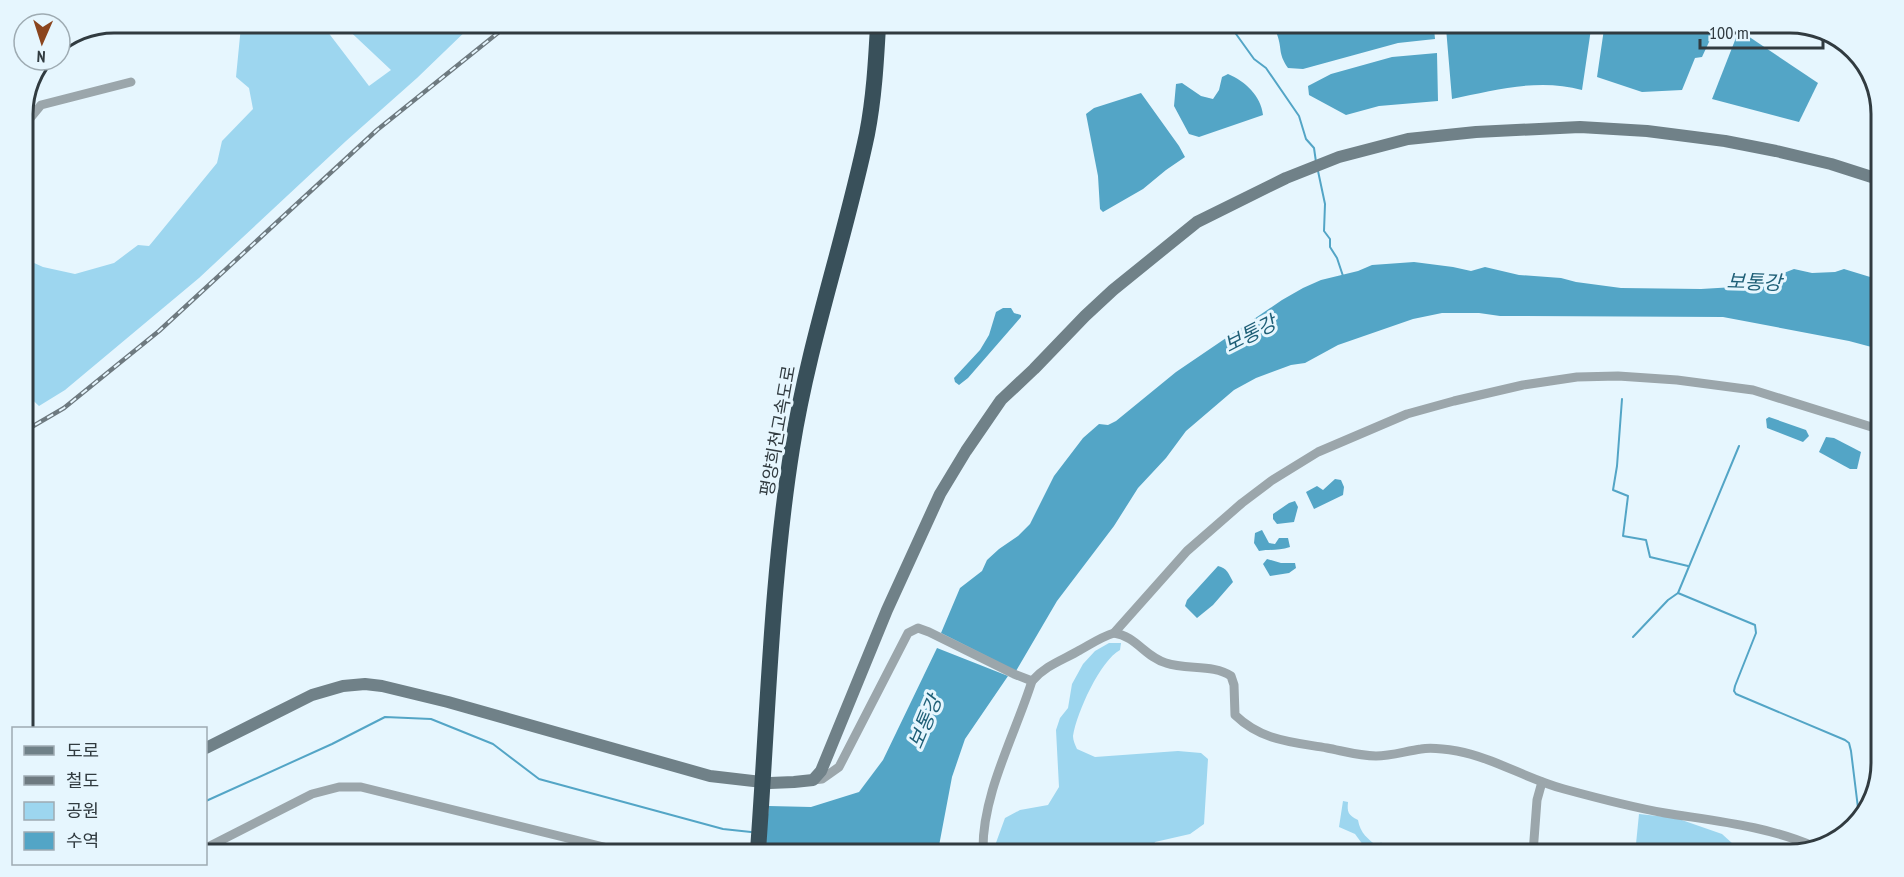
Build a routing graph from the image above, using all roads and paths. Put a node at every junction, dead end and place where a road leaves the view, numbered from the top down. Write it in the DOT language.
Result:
graph roads {
  1 [pos="868,33"];
  2 [pos="878,33"];
  3 [pos="130,82"];
  4 [pos="33,115"];
  5 [pos="1871,177"];
  6 [pos="1871,427"];
  7 [pos="1114,633"];
  8 [pos="1032,681"];
  9 [pos="207,748"];
  10 [pos="813,780"];
  11 [pos="1542,782"];
  12 [pos="758,786"];
  13 [pos="1805,842"];
  14 [pos="214,844"];
  15 [pos="592,844"];
  16 [pos="749,844"];
  17 [pos="758,844"];
  18 [pos="982,844"];
  19 [pos="1534,844"];
  1 -- 12 [label="highway, 평양희천고속도로"];
  2 -- 12 [label="highway, 평양희천고속도로"];
  3 -- 4 [label="street"];
  5 -- 10 [label="main road"];
  6 -- 7 [label="street"];
  7 -- 8 [label="street"];
  7 -- 11 [label="street"];
  8 -- 10 [label="street"];
  8 -- 18 [label="street"];
  9 -- 12 [label="main road"];
  10 -- 12 [label="main road"];
  11 -- 13 [label="street"];
  11 -- 19 [label="street"];
  12 -- 16 [label="highway, 평양희천고속도로"];
  12 -- 17 [label="highway, 평양희천고속도로"];
  14 -- 15 [label="street"];
}
